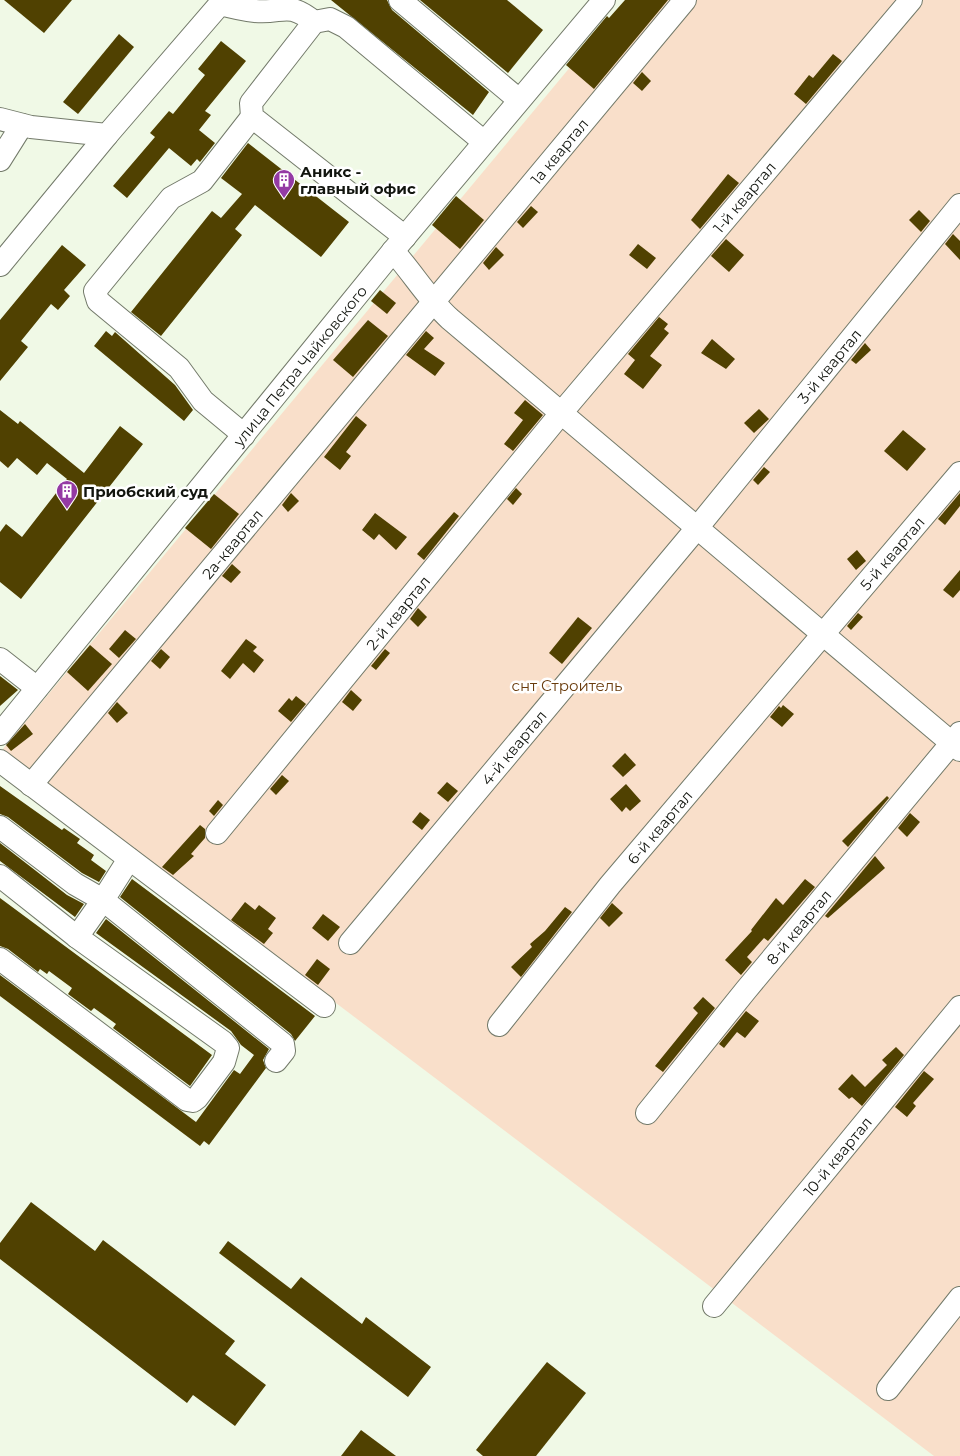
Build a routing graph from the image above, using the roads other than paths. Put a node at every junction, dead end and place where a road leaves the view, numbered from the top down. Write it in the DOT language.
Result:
graph roads {
  1 [pos="400,0"];
  2 [pos="604,0"];
  3 [pos="685,0"];
  4 [pos="911,0"];
  5 [pos="222,2"];
  6 [pos="314,22"];
  7 [pos="519,100"];
  8 [pos="252,117"];
  9 [pos="0,118"];
  10 [pos="22,125"];
  11 [pos="107,135"];
  12 [pos="484,142"];
  13 [pos="0,160"];
  14 [pos="960,205"];
  15 [pos="399,244"];
  16 [pos="0,265"];
  17 [pos="432,302"];
  18 [pos="578,394"];
  19 [pos="562,412"];
  20 [pos="244,434"];
  21 [pos="960,473"];
  22 [pos="697,528"];
  23 [pos="824,634"];
  24 [pos="0,659"];
  25 [pos="37,688"];
  26 [pos="0,734"];
  27 [pos="957,742"];
  28 [pos="0,761"];
  29 [pos="31,785"];
  30 [pos="0,827"];
  31 [pos="217,833"];
  32 [pos="129,859"];
  33 [pos="0,876"];
  34 [pos="102,900"];
  35 [pos="76,937"];
  36 [pos="350,942"];
  37 [pos="0,959"];
  38 [pos="324,1006"];
  39 [pos="960,1007"];
  40 [pos="499,1025"];
  41 [pos="276,1061"];
  42 [pos="647,1113"];
  43 [pos="960,1298"];
  44 [pos="714,1306"];
  45 [pos="888,1389"];
  1 -- 7 [label="street"];
  2 -- 7 [label="street, улица Петра Чайковского"];
  3 -- 17 [label="street, 1а квартал"];
  4 -- 18 [label="street, 1-й квартал"];
  5 -- 6 [label="street"];
  5 -- 11 [label="street"];
  6 -- 8 [label="street"];
  6 -- 12 [label="street"];
  7 -- 12 [label="street, улица Петра Чайковского"];
  8 -- 15 [label="street"];
  8 -- 20 [label="street"];
  9 -- 10 [label="street"];
  10 -- 11 [label="street"];
  10 -- 13 [label="street"];
  11 -- 16 [label="street"];
  12 -- 15 [label="street, улица Петра Чайковского"];
  14 -- 22 [label="street, 3-й квартал"];
  15 -- 17 [label="street"];
  15 -- 20 [label="street, улица Петра Чайковского"];
  17 -- 19 [label="street"];
  17 -- 29 [label="street, 2а-квартал"];
  18 -- 19 [label="street, 2-й квартал"];
  19 -- 22 [label="street"];
  19 -- 31 [label="street, 2-й квартал"];
  20 -- 25 [label="street, улица Петра Чайковского"];
  21 -- 23 [label="street, 5-й квартал"];
  22 -- 23 [label="street"];
  22 -- 36 [label="street, 4-й квартал"];
  23 -- 27 [label="street"];
  23 -- 40 [label="street, 6-й квартал"];
  24 -- 25 [label="street"];
  25 -- 26 [label="street, улица Петра Чайковского"];
  27 -- 42 [label="street, 8-й квартал"];
  28 -- 29 [label="street"];
  29 -- 32 [label="street"];
  30 -- 34 [label="street"];
  32 -- 34 [label="street"];
  32 -- 38 [label="street"];
  33 -- 35 [label="street"];
  34 -- 35 [label="street"];
  34 -- 41 [label="street"];
  35 -- 37 [label="street"];
  39 -- 44 [label="street, 10-й квартал"];
  43 -- 45 [label="street"];
}
